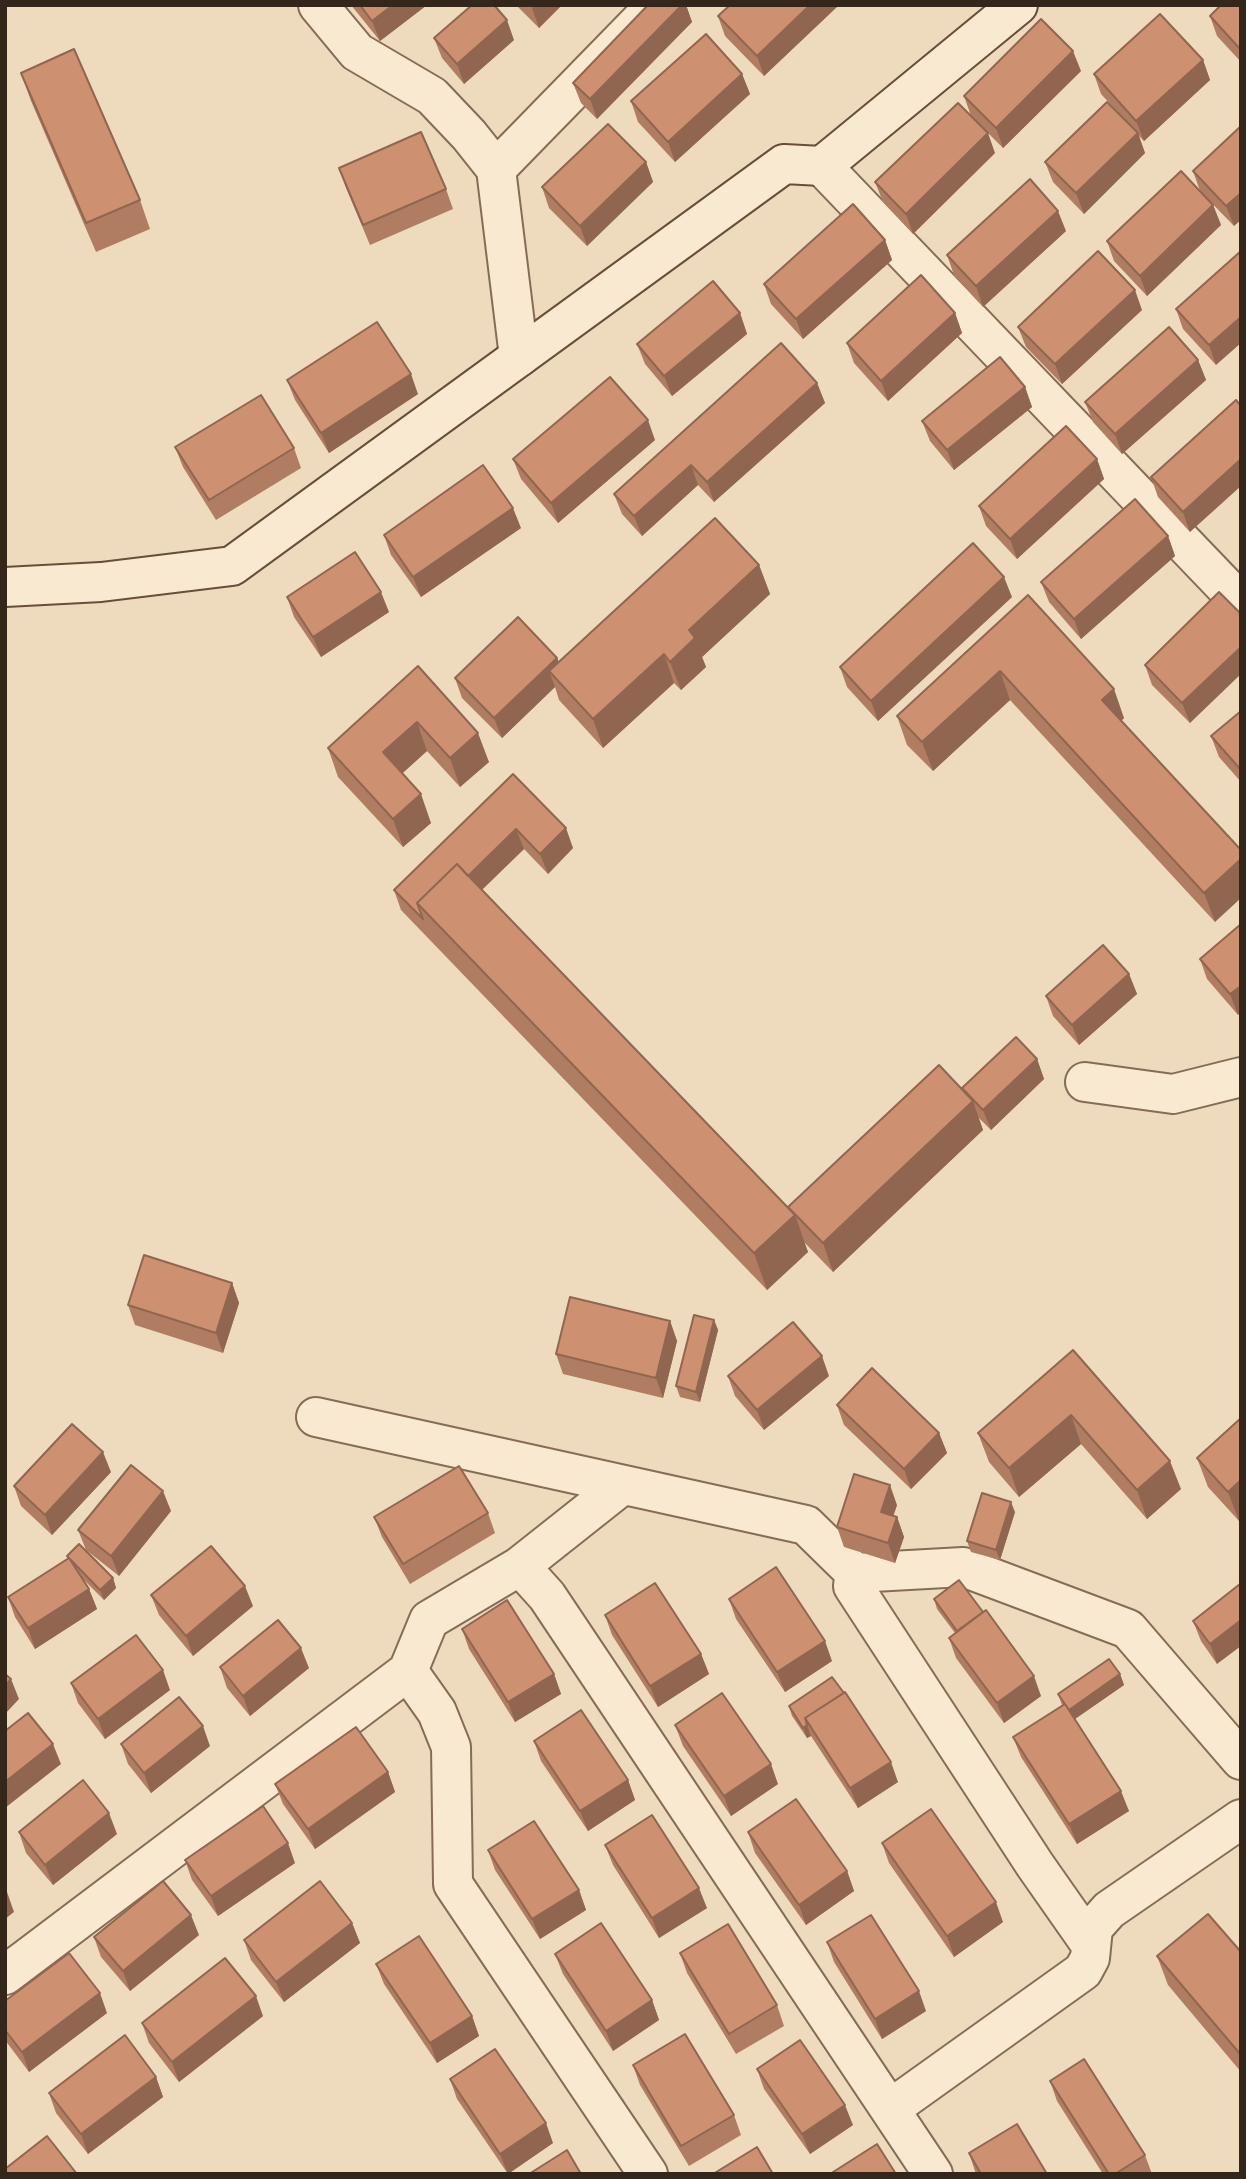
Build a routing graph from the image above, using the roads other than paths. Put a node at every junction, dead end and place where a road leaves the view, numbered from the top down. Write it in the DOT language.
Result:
graph roads {
  1 [pos="318,5"];
  2 [pos="656,5"];
  3 [pos="1018,5"];
  4 [pos="822,166"];
  5 [pos="496,169"];
  6 [pos="519,357"];
  7 [pos="5,587"];
  8 [pos="1241,603"];
  9 [pos="1241,1077"];
  10 [pos="1085,1082"];
  11 [pos="316,1417"];
  12 [pos="621,1486"];
  13 [pos="520,1566"];
  14 [pos="855,1573"];
  15 [pos="408,1671"];
  16 [pos="1235,1741"];
  17 [pos="1241,1819"];
  18 [pos="1091,1945"];
  19 [pos="5,1975"];
  20 [pos="890,2109"];
  21 [pos="648,2174"];
  22 [pos="933,2174"];
  1 -- 5 [label="street"];
  2 -- 5 [label="street"];
  3 -- 4 [label="street"];
  4 -- 6 [label="street"];
  4 -- 8 [label="street"];
  5 -- 6 [label="street"];
  6 -- 7 [label="street"];
  9 -- 10 [label="street"];
  11 -- 12 [label="street"];
  12 -- 13 [label="street"];
  12 -- 14 [label="street"];
  13 -- 15 [label="street"];
  13 -- 20 [label="street"];
  14 -- 16 [label="street"];
  14 -- 18 [label="street"];
  15 -- 19 [label="street"];
  15 -- 21 [label="street"];
  17 -- 18 [label="street"];
  18 -- 20 [label="street"];
  20 -- 22 [label="street"];
}
